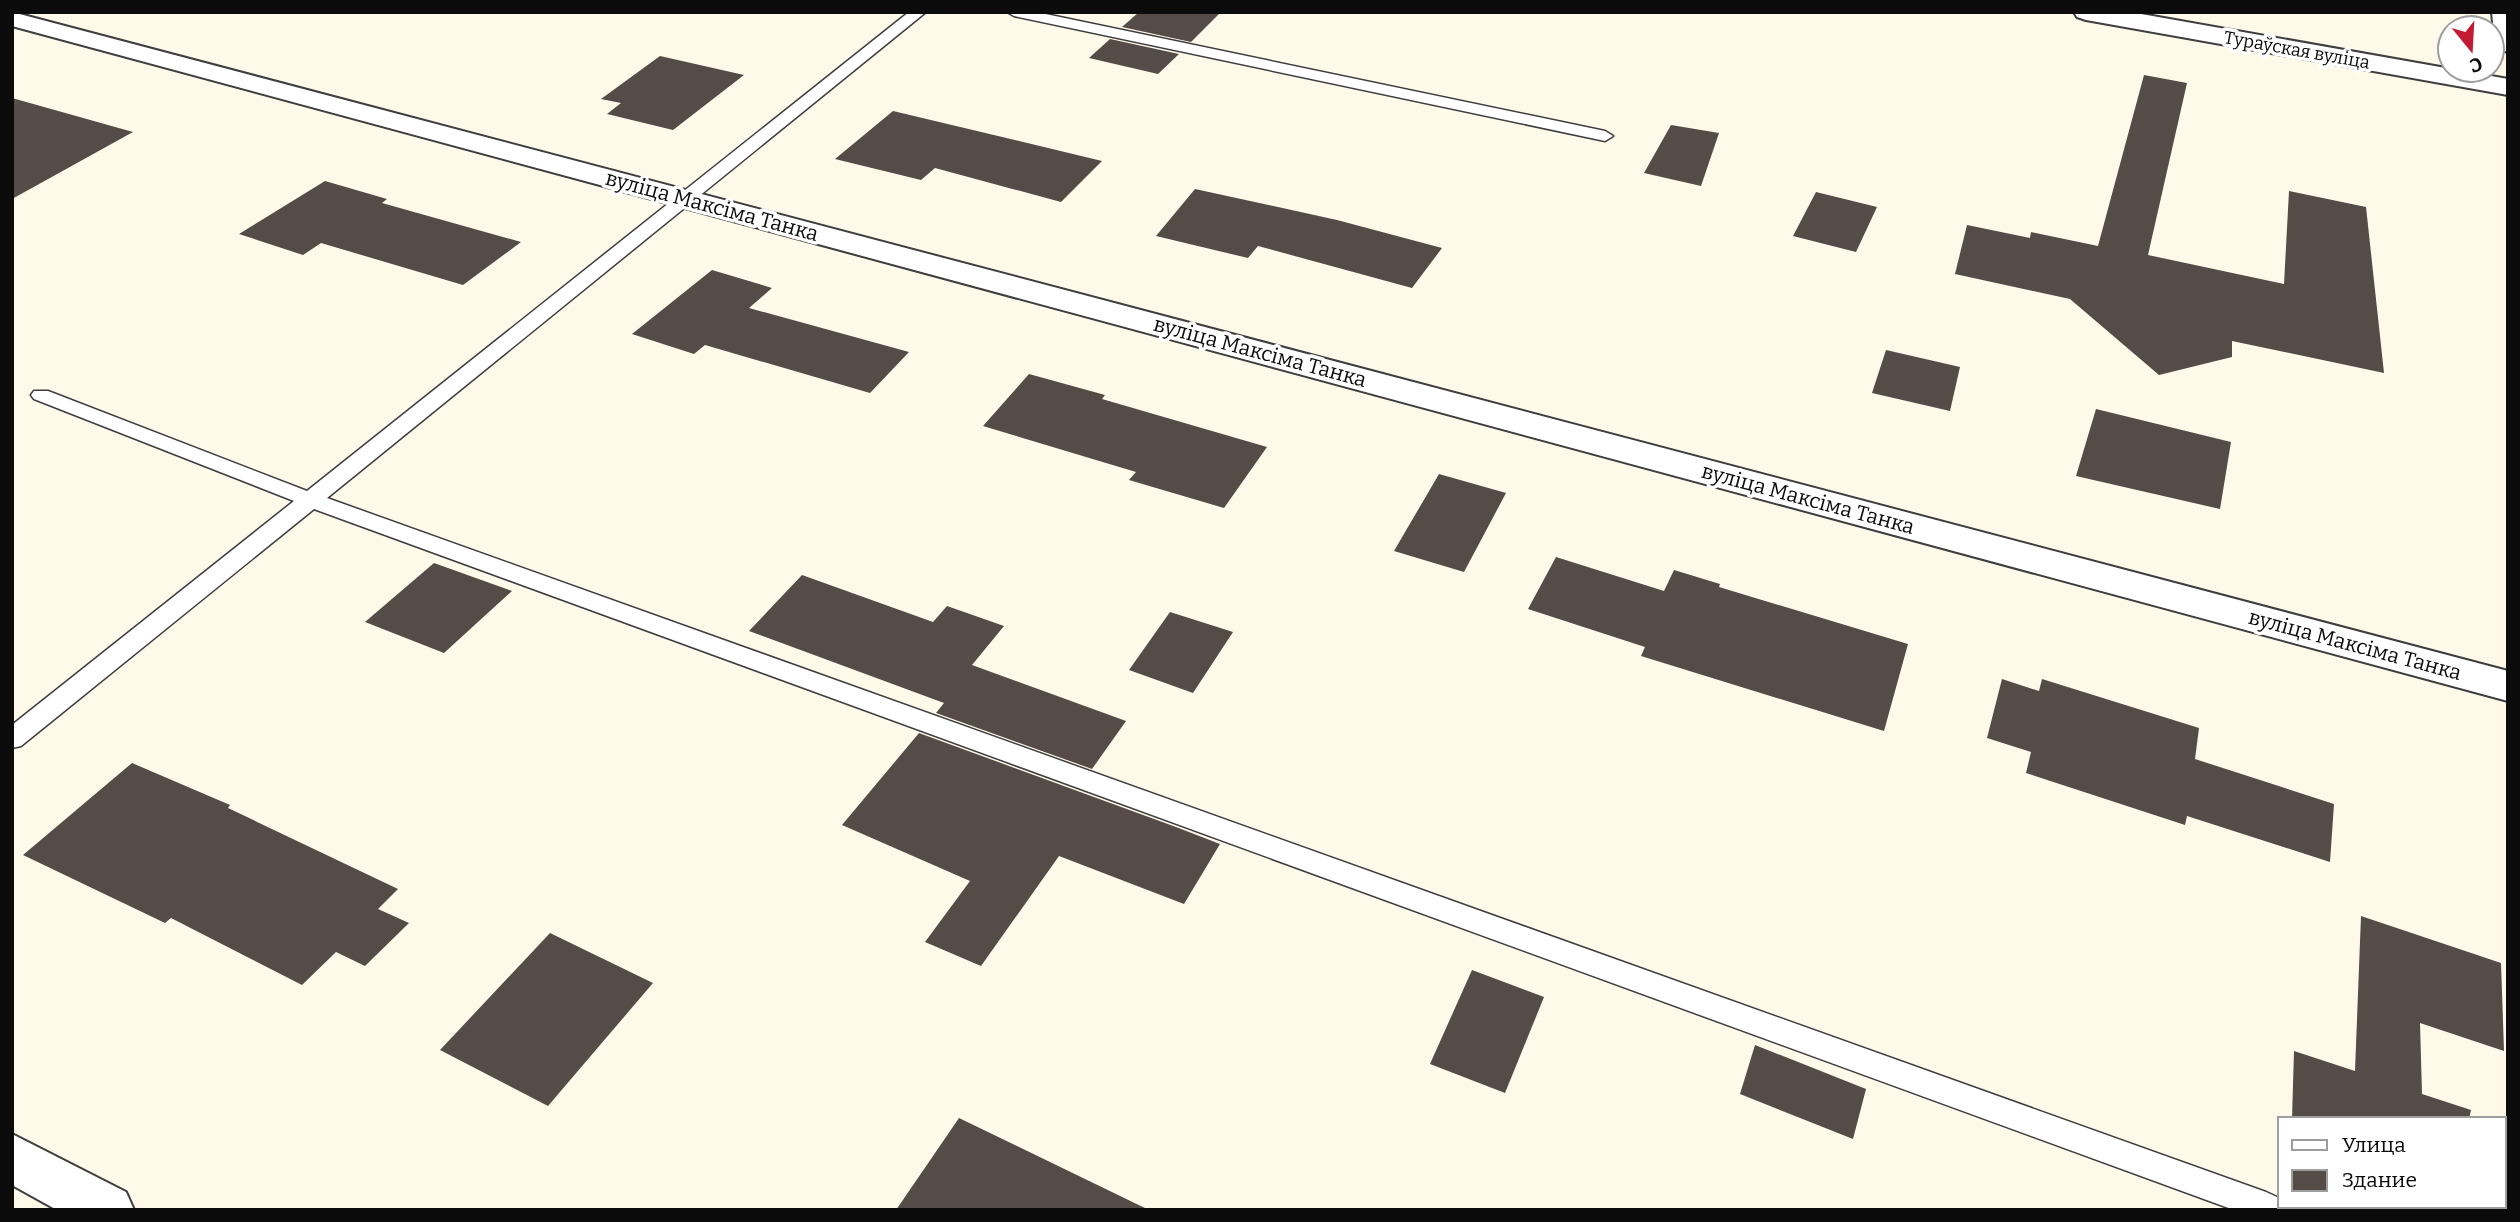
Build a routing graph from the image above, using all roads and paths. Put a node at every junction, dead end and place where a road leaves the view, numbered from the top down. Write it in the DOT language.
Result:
graph roads {
  1 [pos="919,12"];
  2 [pos="1014,12"];
  3 [pos="2086,12"];
  4 [pos="2505,12"];
  5 [pos="12,18"];
  6 [pos="2508,44"];
  7 [pos="2508,87"];
  8 [pos="1605,136"];
  9 [pos="685,199"];
  10 [pos="41,395"];
  11 [pos="311,500"];
  12 [pos="2508,686"];
  13 [pos="12,739"];
  14 [pos="12,1158"];
  15 [pos="2266,1207"];
  16 [pos="108,1210"];
  1 -- 9 [label="lane"];
  2 -- 8 [label="lane"];
  3 -- 7 [label="street, Тураўская вуліца"];
  4 -- 6 [label="street"];
  5 -- 9 [label="street, вуліца Максіма Танка"];
  9 -- 11 [label="lane"];
  9 -- 12 [label="street, вуліца Максіма Танка"];
  10 -- 11 [label="lane"];
  11 -- 13 [label="lane"];
  11 -- 15 [label="lane"];
  14 -- 16 [label="street"];
}
